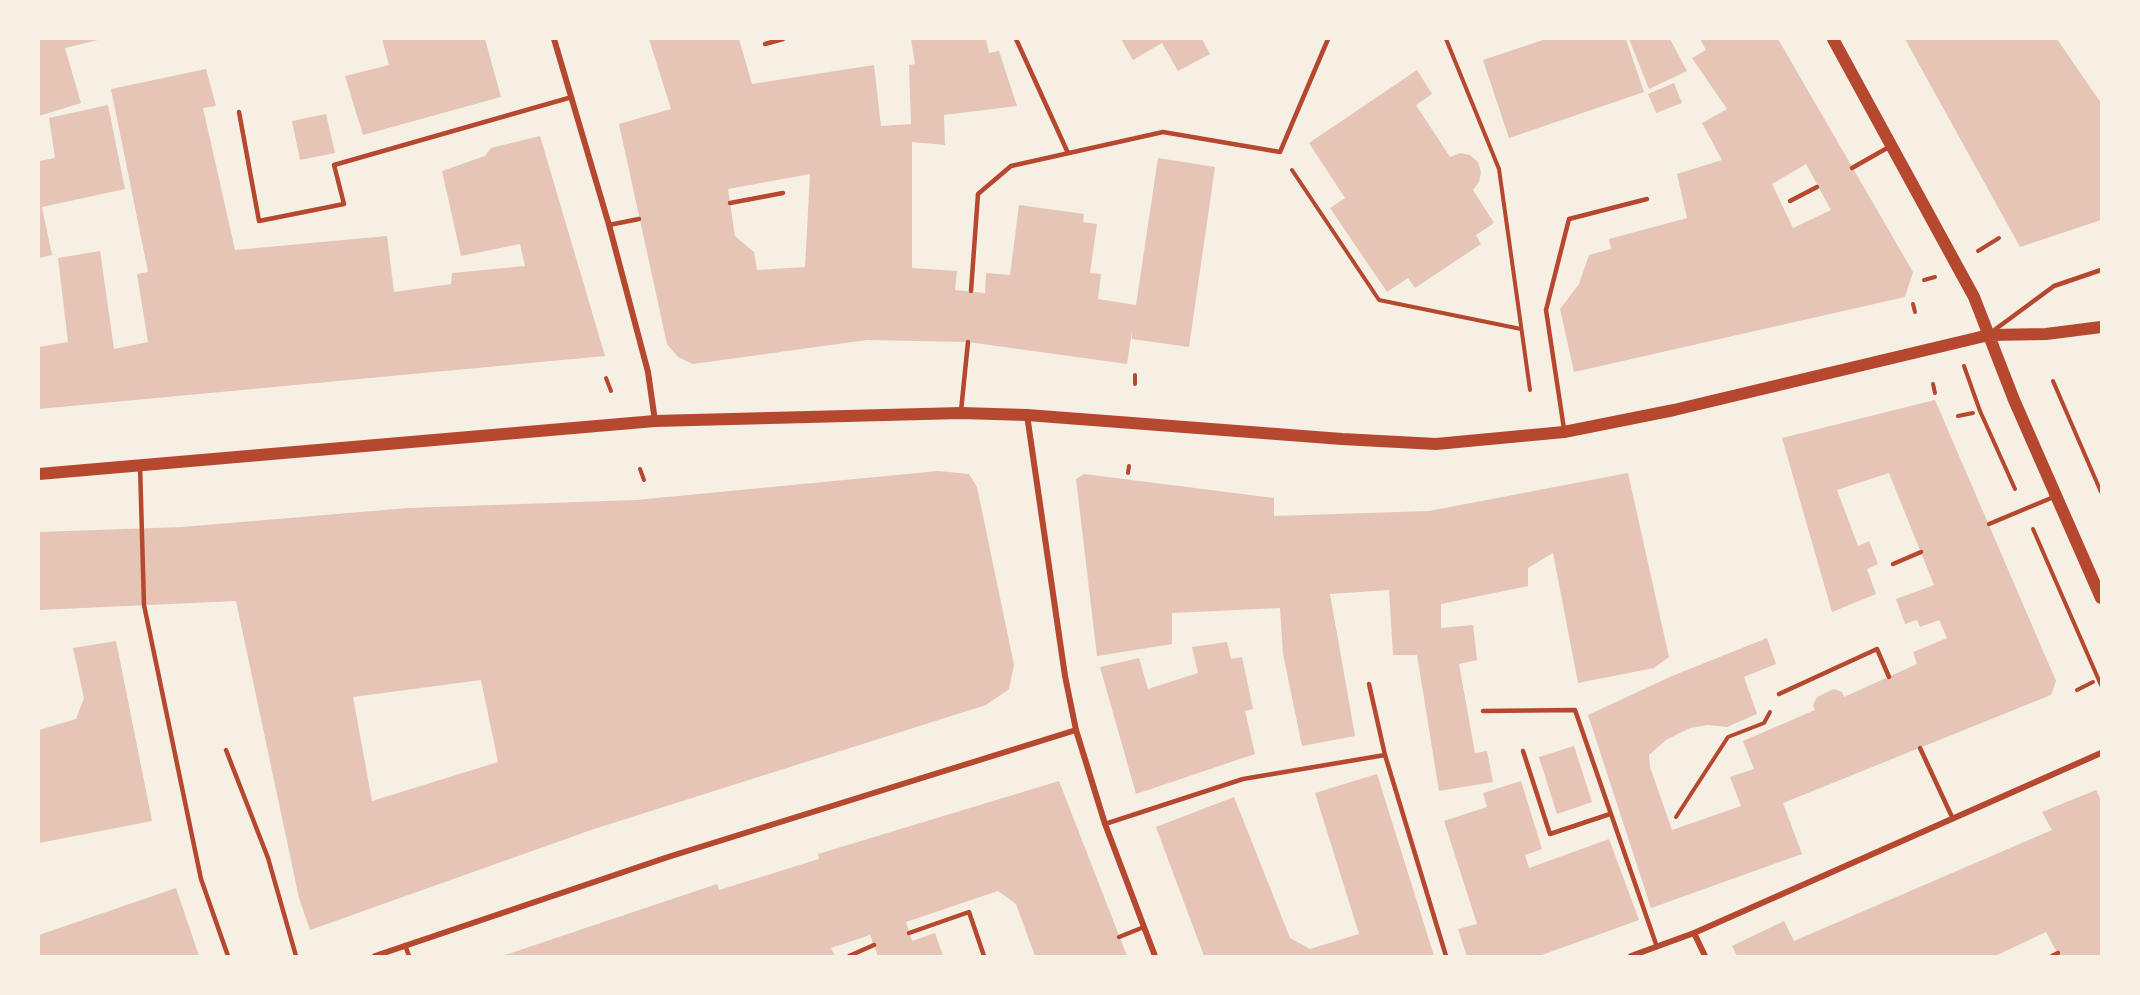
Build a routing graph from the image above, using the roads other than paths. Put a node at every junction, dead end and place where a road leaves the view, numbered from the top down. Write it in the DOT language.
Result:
graph roads {
  1 [pos="554,39"];
  2 [pos="783,39"];
  3 [pos="1016,39"];
  4 [pos="1328,39"];
  5 [pos="1833,39"];
  6 [pos="765,44"];
  7 [pos="573,96"];
  8 [pos="239,112"];
  9 [pos="1892,146"];
  10 [pos="1068,153"];
  11 [pos="1852,168"];
  12 [pos="1817,187"];
  13 [pos="783,193"];
  14 [pos="1647,199"];
  15 [pos="1790,201"];
  16 [pos="730,203"];
  17 [pos="639,219"];
  18 [pos="609,225"];
  19 [pos="2101,270"];
  20 [pos="971,291"];
  21 [pos="2101,327"];
  22 [pos="1989,334"];
  23 [pos="968,342"];
  24 [pos="961,413"];
  25 [pos="1027,415"];
  26 [pos="655,421"];
  27 [pos="1564,432"];
  28 [pos="140,464"];
  29 [pos="39,474"];
  30 [pos="2056,496"];
  31 [pos="1989,524"];
  32 [pos="1921,552"];
  33 [pos="1893,564"];
  34 [pos="2101,598"];
  35 [pos="1889,677"];
  36 [pos="1369,684"];
  37 [pos="1779,694"];
  38 [pos="1483,711"];
  39 [pos="1076,730"];
  40 [pos="1920,748"];
  41 [pos="226,750"];
  42 [pos="1523,751"];
  43 [pos="2101,753"];
  44 [pos="1384,755"];
  45 [pos="1610,814"];
  46 [pos="1953,819"];
  47 [pos="1105,824"];
  48 [pos="1144,927"];
  49 [pos="909,933"];
  50 [pos="1694,933"];
  51 [pos="1119,937"];
  52 [pos="405,945"];
  53 [pos="874,945"];
  54 [pos="1657,946"];
  55 [pos="228,956"];
  56 [pos="296,956"];
  57 [pos="375,956"];
  58 [pos="409,956"];
  59 [pos="849,956"];
  60 [pos="984,956"];
  61 [pos="1155,956"];
  62 [pos="1446,956"];
  63 [pos="1631,956"];
  64 [pos="1705,956"];
  1 -- 7 [label="street"];
  2 -- 6 [label="lane"];
  3 -- 10 [label="lane"];
  4 -- 10 [label="lane"];
  5 -- 9 [label="main road"];
  7 -- 8 [label="lane"];
  7 -- 18 [label="street"];
  9 -- 11 [label="lane"];
  9 -- 22 [label="main road"];
  10 -- 20 [label="lane"];
  12 -- 15 [label="lane"];
  13 -- 16 [label="lane"];
  14 -- 27 [label="lane"];
  17 -- 18 [label="lane"];
  18 -- 26 [label="street"];
  19 -- 22 [label="lane"];
  21 -- 22 [label="main road"];
  22 -- 27 [label="main road"];
  22 -- 30 [label="main road"];
  23 -- 24 [label="lane"];
  24 -- 25 [label="main road"];
  24 -- 26 [label="main road"];
  25 -- 27 [label="main road"];
  25 -- 39 [label="street"];
  26 -- 28 [label="main road"];
  28 -- 29 [label="main road"];
  28 -- 55 [label="lane"];
  30 -- 31 [label="lane"];
  30 -- 34 [label="main road"];
  32 -- 33 [label="lane"];
  35 -- 37 [label="lane"];
  36 -- 44 [label="lane"];
  38 -- 45 [label="lane"];
  39 -- 47 [label="street"];
  39 -- 52 [label="street"];
  40 -- 46 [label="lane"];
  41 -- 56 [label="lane"];
  42 -- 45 [label="lane"];
  43 -- 46 [label="street"];
  44 -- 47 [label="lane"];
  44 -- 62 [label="lane"];
  45 -- 54 [label="lane"];
  46 -- 50 [label="street"];
  47 -- 48 [label="street"];
  48 -- 51 [label="lane"];
  48 -- 61 [label="street"];
  49 -- 60 [label="lane"];
  50 -- 54 [label="street"];
  50 -- 64 [label="street"];
  52 -- 57 [label="street"];
  52 -- 58 [label="lane"];
  53 -- 59 [label="lane"];
  54 -- 63 [label="street"];
}
